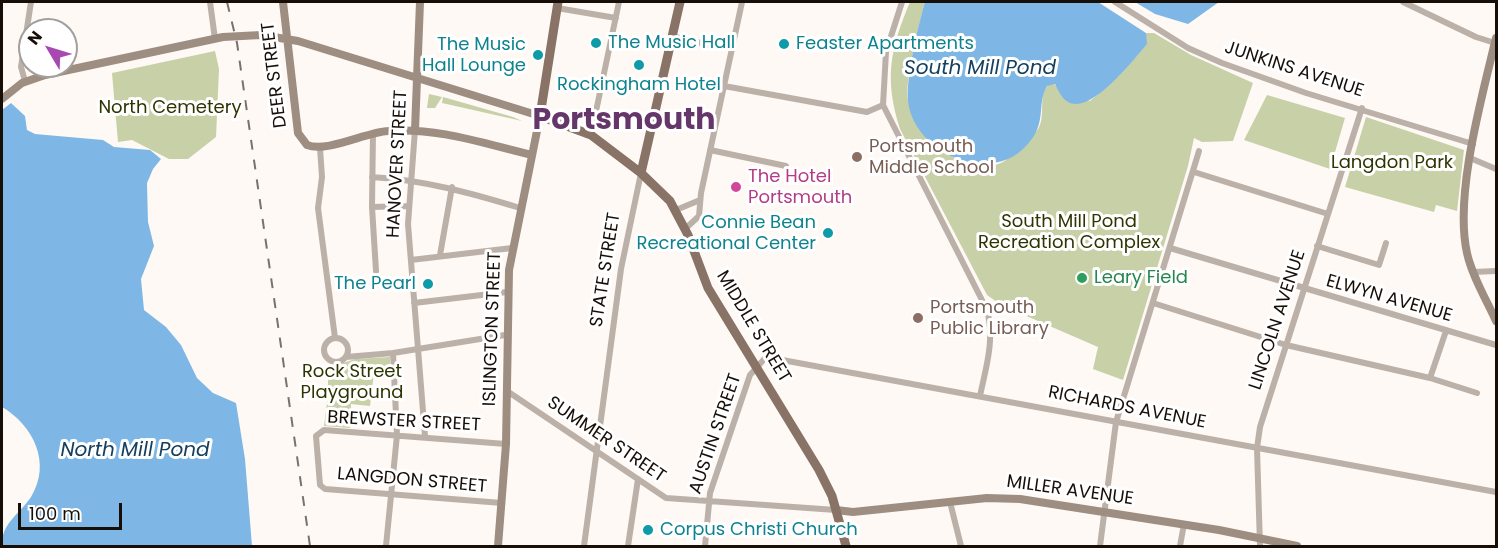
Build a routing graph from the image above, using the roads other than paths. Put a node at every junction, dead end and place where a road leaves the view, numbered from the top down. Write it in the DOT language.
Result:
graph roads {
  1 [pos="31,2"];
  2 [pos="210,2"];
  3 [pos="283,2"];
  4 [pos="420,2"];
  5 [pos="619,2"];
  6 [pos="680,2"];
  7 [pos="742,2"];
  8 [pos="902,2"];
  9 [pos="1115,2"];
  10 [pos="1403,2"];
  11 [pos="558,5"];
  12 [pos="616,18"];
  13 [pos="672,36"];
  14 [pos="215,39"];
  15 [pos="288,39"];
  16 [pos="1496,40"];
  17 [pos="713,46"];
  18 [pos="418,78"];
  19 [pos="25,81"];
  20 [pos="724,86"];
  21 [pos="2,99"];
  22 [pos="883,105"];
  23 [pos="1362,108"];
  24 [pos="540,116"];
  25 [pos="415,130"];
  26 [pos="373,133"];
  27 [pos="591,135"];
  28 [pos="1473,144"];
  29 [pos="647,146"];
  30 [pos="320,147"];
  31 [pos="710,150"];
  32 [pos="1199,151"];
  33 [pos="532,155"];
  34 [pos="1470,158"];
  35 [pos="626,161"];
  36 [pos="786,166"];
  37 [pos="1497,169"];
  38 [pos="1194,172"];
  39 [pos="641,173"];
  40 [pos="372,177"];
  41 [pos="410,180"];
  42 [pos="452,187"];
  43 [pos="700,200"];
  44 [pos="408,206"];
  45 [pos="372,207"];
  46 [pos="520,208"];
  47 [pos="676,210"];
  48 [pos="1328,214"];
  49 [pos="685,229"];
  50 [pos="1386,243"];
  51 [pos="1317,246"];
  52 [pos="512,248"];
  53 [pos="1170,248"];
  54 [pos="440,255"];
  55 [pos="411,260"];
  56 [pos="376,271"];
  57 [pos="1497,271"];
  58 [pos="1473,272"];
  59 [pos="1304,290"];
  60 [pos="507,292"];
  61 [pos="414,303"];
  62 [pos="1153,303"];
  63 [pos="1497,321"];
  64 [pos="1446,332"];
  65 [pos="506,335"];
  66 [pos="335,338"];
  67 [pos="1286,345"];
  68 [pos="1497,345"];
  69 [pos="419,348"];
  70 [pos="393,353"];
  71 [pos="346,357"];
  72 [pos="756,367"];
  73 [pos="1430,378"];
  74 [pos="507,391"];
  75 [pos="1477,393"];
  76 [pos="980,396"];
  77 [pos="1116,422"];
  78 [pos="397,435"];
  79 [pos="425,436"];
  80 [pos="506,444"];
  81 [pos="1257,448"];
  82 [pos="596,451"];
  83 [pos="638,479"];
  84 [pos="320,485"];
  85 [pos="1497,492"];
  86 [pos="392,494"];
  87 [pos="708,502"];
  88 [pos="950,502"];
  89 [pos="502,503"];
  90 [pos="836,510"];
  91 [pos="1106,512"];
  92 [pos="1184,524"];
  93 [pos="1260,542"];
  94 [pos="386,546"];
  95 [pos="498,546"];
  96 [pos="584,546"];
  97 [pos="628,546"];
  98 [pos="705,546"];
  99 [pos="846,546"];
  100 [pos="961,546"];
  101 [pos="1100,546"];
  102 [pos="1180,546"];
  103 [pos="1297,546"];
  1 -- 19 [label="street"];
  2 -- 14 [label="street"];
  3 -- 15 [label="street, DEER STREET"];
  4 -- 18 [label="street, HANOVER STREET"];
  5 -- 12 [label="street"];
  6 -- 13 [label="main road, STATE STREET"];
  7 -- 20 [label="street"];
  8 -- 22 [label="street"];
  9 -- 23 [label="street, JUNKINS AVENUE"];
  10 -- 16 [label="street"];
  11 -- 12 [label="street"];
  11 -- 24 [label="main road"];
  12 -- 27 [label="street"];
  13 -- 17 [label="street"];
  13 -- 29 [label="main road, STATE STREET"];
  14 -- 15 [label="street"];
  14 -- 19 [label="street"];
  15 -- 18 [label="street"];
  15 -- 30 [label="street, DEER STREET"];
  16 -- 28 [label="street"];
  18 -- 24 [label="street"];
  18 -- 25 [label="street, HANOVER STREET"];
  19 -- 21 [label="street"];
  20 -- 22 [label="street"];
  20 -- 31 [label="street"];
  22 -- 76 [label="street"];
  23 -- 28 [label="street, JUNKINS AVENUE"];
  23 -- 48 [label="street, LINCOLN AVENUE"];
  24 -- 27 [label="main road, MIDDLE STREET"];
  24 -- 33 [label="street, ISLINGTON STREET"];
  25 -- 26 [label="street"];
  25 -- 33 [label="street"];
  25 -- 41 [label="street, HANOVER STREET"];
  26 -- 30 [label="street"];
  26 -- 40 [label="street"];
  27 -- 35 [label="main road, MIDDLE STREET"];
  28 -- 34 [label="street"];
  29 -- 35 [label="main road"];
  29 -- 39 [label="main road, STATE STREET"];
  30 -- 66 [label="street"];
  31 -- 36 [label="street"];
  31 -- 43 [label="street"];
  32 -- 38 [label="street"];
  33 -- 46 [label="street, ISLINGTON STREET"];
  34 -- 37 [label="street"];
  34 -- 58 [label="street"];
  35 -- 39 [label="main road, MIDDLE STREET"];
  38 -- 48 [label="street"];
  38 -- 53 [label="street"];
  39 -- 47 [label="main road, MIDDLE STREET"];
  39 -- 82 [label="street, STATE STREET"];
  40 -- 41 [label="street"];
  40 -- 45 [label="street"];
  41 -- 42 [label="street"];
  41 -- 44 [label="street, HANOVER STREET"];
  42 -- 46 [label="street"];
  42 -- 54 [label="street"];
  43 -- 47 [label="street"];
  43 -- 49 [label="street"];
  44 -- 45 [label="street"];
  44 -- 55 [label="street, HANOVER STREET"];
  45 -- 56 [label="street"];
  46 -- 52 [label="street, ISLINGTON STREET"];
  47 -- 49 [label="main road, MIDDLE STREET"];
  48 -- 51 [label="street, LINCOLN AVENUE"];
  49 -- 72 [label="main road, MIDDLE STREET"];
  50 -- 51 [label="street"];
  51 -- 59 [label="street, LINCOLN AVENUE"];
  52 -- 54 [label="street"];
  52 -- 60 [label="street, ISLINGTON STREET"];
  53 -- 59 [label="street, ELWYN AVENUE"];
  53 -- 62 [label="street"];
  54 -- 55 [label="street"];
  55 -- 61 [label="street, HANOVER STREET"];
  57 -- 58 [label="street"];
  58 -- 63 [label="street"];
  59 -- 64 [label="street, ELWYN AVENUE"];
  59 -- 67 [label="street, LINCOLN AVENUE"];
  60 -- 61 [label="street"];
  60 -- 65 [label="street, ISLINGTON STREET"];
  61 -- 69 [label="street, HANOVER STREET"];
  62 -- 67 [label="street"];
  62 -- 77 [label="street"];
  64 -- 68 [label="street, ELWYN AVENUE"];
  64 -- 73 [label="street"];
  65 -- 69 [label="street"];
  65 -- 74 [label="street, ISLINGTON STREET"];
  66 -- 71 [label="street"];
  66 -- 71 [label="street"];
  67 -- 73 [label="street"];
  67 -- 81 [label="street, LINCOLN AVENUE"];
  69 -- 70 [label="street"];
  69 -- 79 [label="street, HANOVER STREET"];
  70 -- 71 [label="street"];
  70 -- 78 [label="street"];
  72 -- 76 [label="street, RICHARDS AVENUE"];
  72 -- 87 [label="street, AUSTIN STREET"];
  72 -- 90 [label="main road, MIDDLE STREET"];
  73 -- 75 [label="street"];
  74 -- 80 [label="street, ISLINGTON STREET"];
  74 -- 82 [label="street, SUMMER STREET"];
  76 -- 77 [label="street, RICHARDS AVENUE"];
  77 -- 81 [label="street, RICHARDS AVENUE"];
  77 -- 91 [label="street"];
  78 -- 79 [label="street, BREWSTER STREET"];
  78 -- 84 [label="street, BREWSTER STREET"];
  78 -- 86 [label="street"];
  79 -- 80 [label="street, BREWSTER STREET"];
  80 -- 89 [label="street, ISLINGTON STREET"];
  81 -- 85 [label="street, RICHARDS AVENUE"];
  81 -- 93 [label="street, LINCOLN AVENUE"];
  82 -- 83 [label="street, SUMMER STREET"];
  82 -- 96 [label="street, STATE STREET"];
  83 -- 87 [label="street, SUMMER STREET"];
  83 -- 97 [label="street"];
  84 -- 86 [label="street, LANGDON STREET"];
  86 -- 89 [label="street, LANGDON STREET"];
  86 -- 94 [label="street"];
  87 -- 90 [label="street, SUMMER STREET"];
  87 -- 98 [label="street, AUSTIN STREET"];
  88 -- 90 [label="street, MILLER AVENUE"];
  88 -- 91 [label="street, MILLER AVENUE"];
  88 -- 100 [label="street"];
  89 -- 95 [label="street, ISLINGTON STREET"];
  90 -- 99 [label="main road, MIDDLE STREET"];
  91 -- 92 [label="street, MILLER AVENUE"];
  91 -- 101 [label="street"];
  92 -- 93 [label="street, MILLER AVENUE"];
  92 -- 102 [label="street"];
  93 -- 103 [label="street, MILLER AVENUE"];
}
